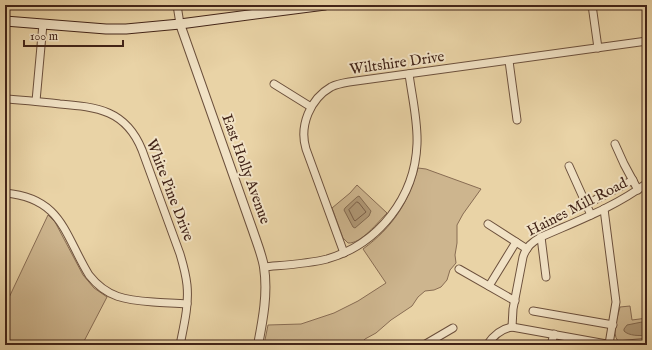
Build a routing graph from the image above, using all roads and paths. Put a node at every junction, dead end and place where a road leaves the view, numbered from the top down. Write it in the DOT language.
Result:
graph roads {
  1 [pos="177,5"];
  2 [pos="325,5"];
  3 [pos="592,5"];
  4 [pos="5,21"];
  5 [pos="43,24"];
  6 [pos="180,24"];
  7 [pos="647,41"];
  8 [pos="598,48"];
  9 [pos="509,61"];
  10 [pos="409,74"];
  11 [pos="274,84"];
  12 [pos="5,99"];
  13 [pos="36,101"];
  14 [pos="311,107"];
  15 [pos="518,120"];
  16 [pos="615,144"];
  17 [pos="569,166"];
  18 [pos="633,180"];
  19 [pos="647,183"];
  20 [pos="638,190"];
  21 [pos="5,193"];
  22 [pos="587,204"];
  23 [pos="604,209"];
  24 [pos="592,214"];
  25 [pos="488,224"];
  26 [pos="541,237"];
  27 [pos="516,242"];
  28 [pos="527,249"];
  29 [pos="344,253"];
  30 [pos="264,267"];
  31 [pos="460,269"];
  32 [pos="546,277"];
  33 [pos="489,286"];
  34 [pos="515,301"];
  35 [pos="187,304"];
  36 [pos="533,311"];
  37 [pos="613,325"];
  38 [pos="453,328"];
  39 [pos="512,328"];
  40 [pos="554,334"];
  41 [pos="609,344"];
  42 [pos="647,344"];
  43 [pos="180,345"];
  44 [pos="258,345"];
  45 [pos="424,345"];
  46 [pos="487,345"];
  47 [pos="551,345"];
  48 [pos="614,345"];
  49 [pos="643,345"];
  1 -- 6 [label="street, East Holly Avenue"];
  2 -- 6 [label="main road"];
  3 -- 8 [label="street"];
  4 -- 5 [label="main road"];
  5 -- 6 [label="main road"];
  5 -- 13 [label="street"];
  6 -- 30 [label="street, East Holly Avenue"];
  7 -- 8 [label="street, Wiltshire Drive"];
  8 -- 9 [label="street, Wiltshire Drive"];
  9 -- 10 [label="street, Wiltshire Drive"];
  9 -- 15 [label="street"];
  10 -- 14 [label="street, Wiltshire Drive"];
  10 -- 29 [label="street"];
  11 -- 14 [label="street"];
  12 -- 13 [label="street, White Pine Drive"];
  13 -- 35 [label="street, White Pine Drive"];
  14 -- 29 [label="street, Wiltshire Drive"];
  16 -- 18 [label="street"];
  17 -- 22 [label="street"];
  18 -- 20 [label="street"];
  18 -- 22 [label="street"];
  19 -- 20 [label="street, Haines Mill Road"];
  20 -- 23 [label="street, Haines Mill Road"];
  21 -- 35 [label="street"];
  22 -- 24 [label="street"];
  23 -- 24 [label="street, Haines Mill Road"];
  23 -- 37 [label="street"];
  24 -- 26 [label="street, Haines Mill Road"];
  25 -- 27 [label="street"];
  26 -- 28 [label="street, Haines Mill Road"];
  26 -- 32 [label="street"];
  27 -- 28 [label="street"];
  27 -- 33 [label="street"];
  28 -- 34 [label="street, Haines Mill Road"];
  29 -- 30 [label="street"];
  30 -- 44 [label="street, East Holly Avenue"];
  31 -- 33 [label="street"];
  33 -- 34 [label="street"];
  34 -- 39 [label="street, Haines Mill Road"];
  35 -- 43 [label="street, White Pine Drive"];
  36 -- 37 [label="street"];
  37 -- 41 [label="street"];
  38 -- 45 [label="street"];
  39 -- 40 [label="street"];
  39 -- 46 [label="street"];
  40 -- 41 [label="street"];
  40 -- 47 [label="street"];
  41 -- 48 [label="street"];
  42 -- 49 [label="street"];
}
